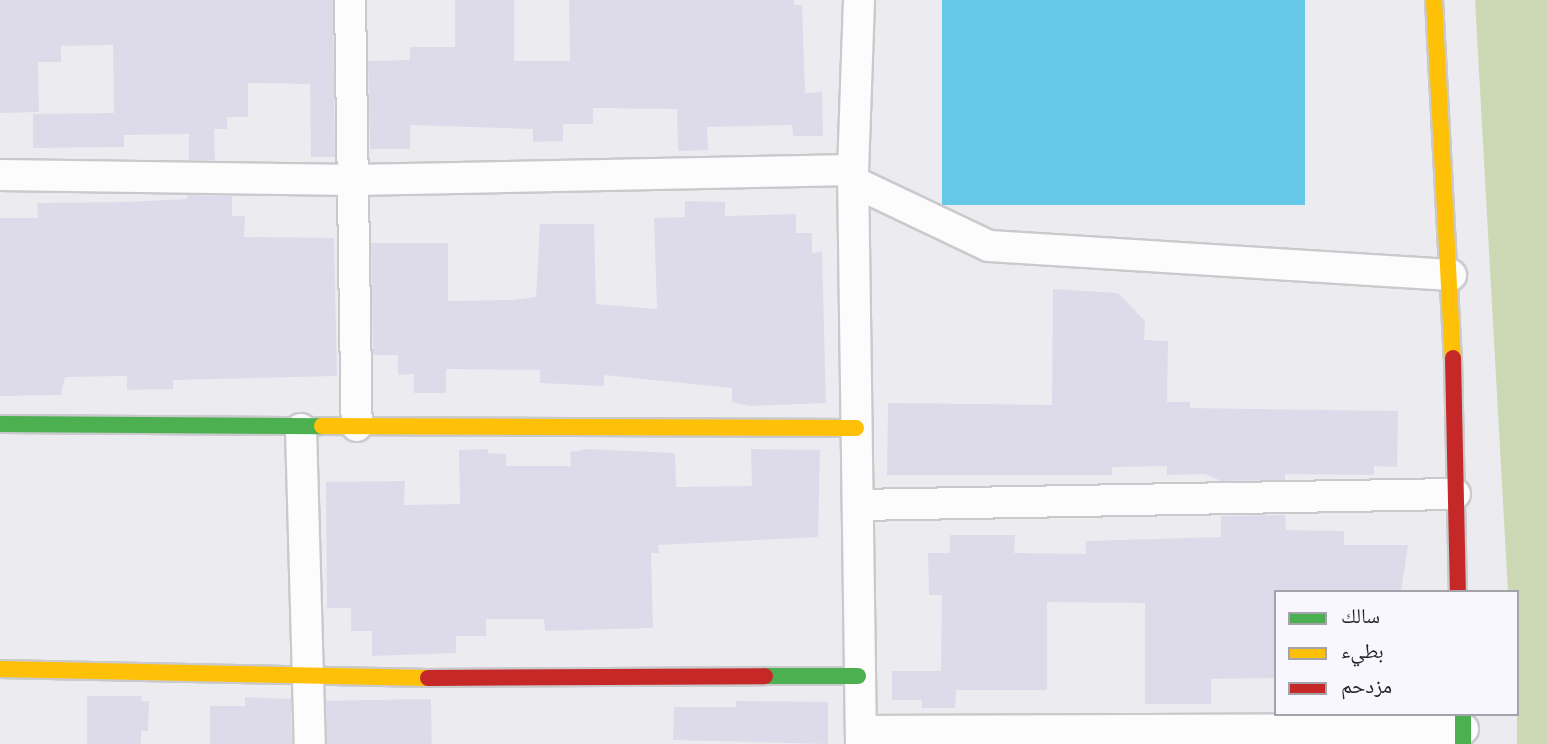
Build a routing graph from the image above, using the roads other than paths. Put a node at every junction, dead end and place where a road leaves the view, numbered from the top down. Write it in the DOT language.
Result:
graph roads {
  1 [pos="350,0"];
  2 [pos="859,0"];
  3 [pos="1434,0"];
  4 [pos="0,176"];
  5 [pos="854,176"];
  6 [pos="354,180"];
  7 [pos="1451,275"];
  8 [pos="0,424"];
  9 [pos="357,426"];
  10 [pos="856,428"];
  11 [pos="301,429"];
  12 [pos="1455,494"];
  13 [pos="858,505"];
  14 [pos="1458,590"];
  15 [pos="0,669"];
  16 [pos="858,676"];
  17 [pos="309,678"];
  18 [pos="1463,729"];
  19 [pos="861,737"];
  20 [pos="310,744"];
  1 -- 6 [label="street"];
  2 -- 5 [label="street"];
  3 -- 7 [label="street"];
  4 -- 6 [label="street"];
  5 -- 6 [label="street"];
  5 -- 7 [label="street"];
  5 -- 10 [label="street"];
  6 -- 9 [label="street"];
  7 -- 12 [label="street"];
  8 -- 11 [label="street"];
  9 -- 10 [label="street"];
  9 -- 11 [label="street"];
  10 -- 13 [label="street"];
  11 -- 17 [label="street"];
  12 -- 13 [label="street"];
  12 -- 14 [label="street"];
  13 -- 16 [label="street"];
  15 -- 17 [label="street"];
  16 -- 17 [label="street"];
  16 -- 19 [label="street"];
  17 -- 20 [label="street"];
  18 -- 19 [label="street"];
}
